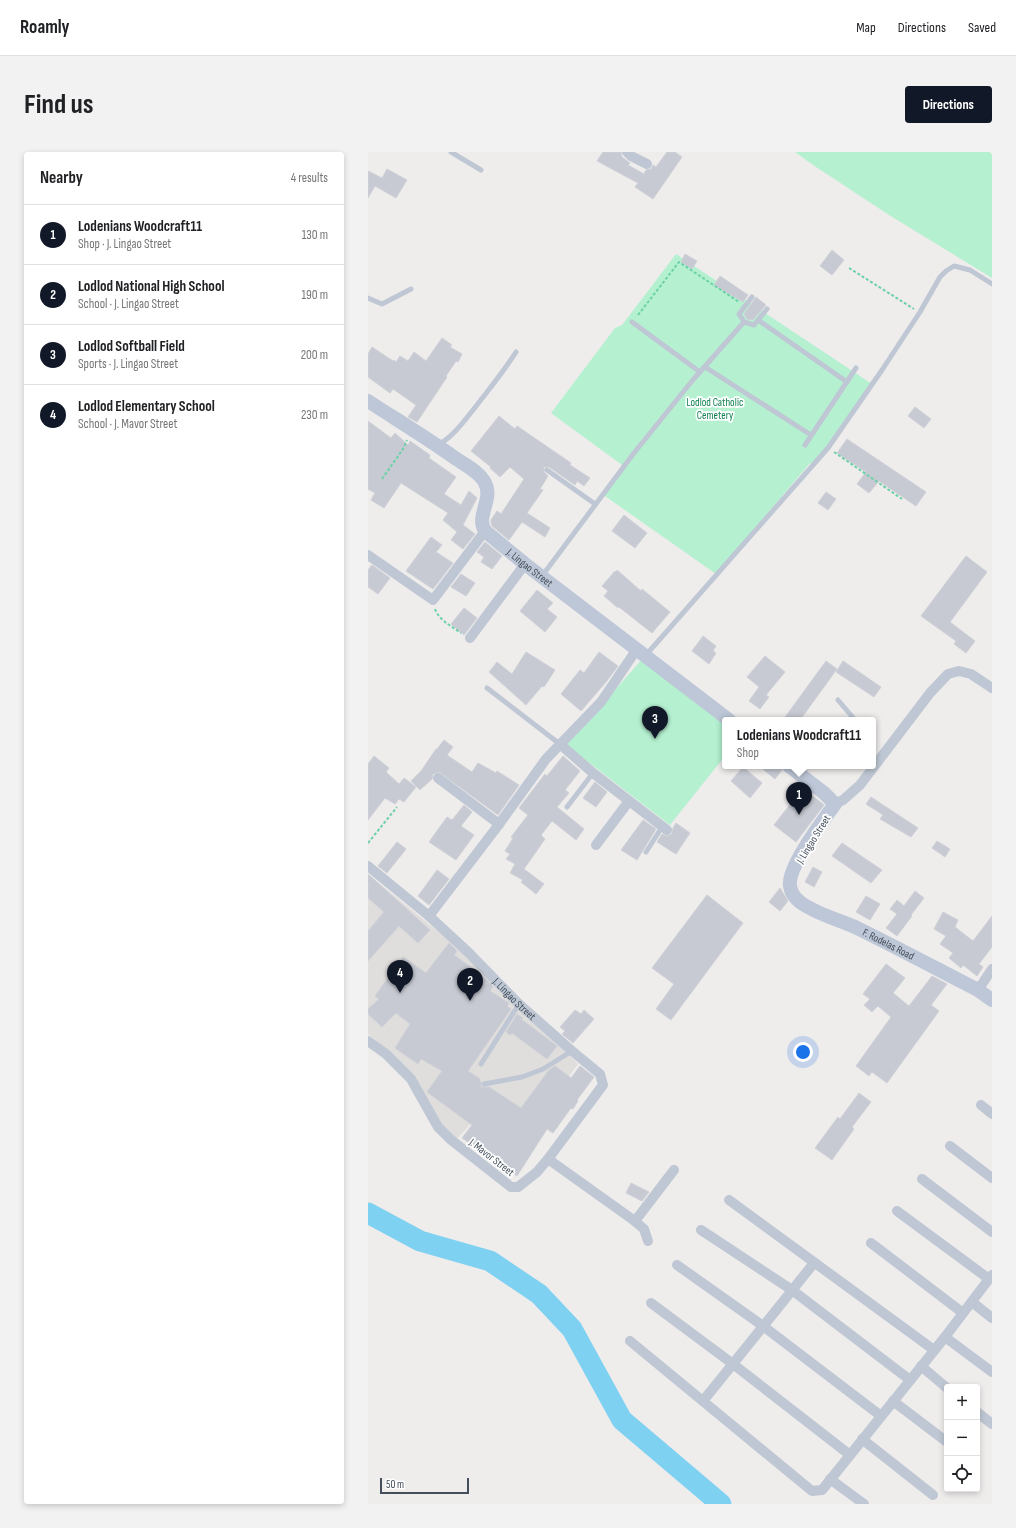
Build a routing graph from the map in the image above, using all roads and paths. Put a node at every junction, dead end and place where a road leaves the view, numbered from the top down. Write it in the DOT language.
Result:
graph roads {
  1 [pos="451,152"];
  2 [pos="627,152"];
  3 [pos="647,164"];
  4 [pos="481,170"];
  5 [pos="849,268"];
  6 [pos="992,284"];
  7 [pos="411,289"];
  8 [pos="752,297"];
  9 [pos="368,298"];
  10 [pos="745,306"];
  11 [pos="767,309"];
  12 [pos="920,312"];
  13 [pos="758,320"];
  14 [pos="632,322"];
  15 [pos="744,322"];
  16 [pos="516,352"];
  17 [pos="704,367"];
  18 [pos="856,368"];
  19 [pos="700,372"];
  20 [pos="847,382"];
  21 [pos="368,401"];
  22 [pos="412,430"];
  23 [pos="811,435"];
  24 [pos="805,445"];
  25 [pos="437,446"];
  26 [pos="828,448"];
  27 [pos="547,470"];
  28 [pos="382,479"];
  29 [pos="902,499"];
  30 [pos="595,504"];
  31 [pos="485,531"];
  32 [pos="368,555"];
  33 [pos="525,564"];
  34 [pos="541,577"];
  35 [pos="433,600"];
  36 [pos="470,638"];
  37 [pos="641,652"];
  38 [pos="487,688"];
  39 [pos="992,688"];
  40 [pos="838,700"];
  41 [pos="725,717"];
  42 [pos="852,717"];
  43 [pos="560,745"];
  44 [pos="876,764"];
  45 [pos="796,769"];
  46 [pos="872,769"];
  47 [pos="593,773"];
  48 [pos="438,778"];
  49 [pos="629,801"];
  50 [pos="835,804"];
  51 [pos="397,807"];
  52 [pos="567,807"];
  53 [pos="499,824"];
  54 [pos="664,829"];
  55 [pos="368,843"];
  56 [pos="596,845"];
  57 [pos="646,852"];
  58 [pos="368,866"];
  59 [pos="790,886"];
  60 [pos="429,916"];
  61 [pos="992,970"];
  62 [pos="978,990"];
  63 [pos="992,1000"];
  64 [pos="519,1004"];
  65 [pos="368,1041"];
  66 [pos="572,1051"];
  67 [pos="482,1064"];
  68 [pos="484,1084"];
  69 [pos="603,1084"];
  70 [pos="981,1105"];
  71 [pos="992,1114"];
  72 [pos="950,1146"];
  73 [pos="548,1159"];
  74 [pos="674,1170"];
  75 [pos="992,1178"];
  76 [pos="922,1179"];
  77 [pos="729,1200"];
  78 [pos="897,1211"];
  79 [pos="635,1221"];
  80 [pos="701,1230"];
  81 [pos="992,1232"];
  82 [pos="648,1241"];
  83 [pos="871,1243"];
  84 [pos="814,1263"];
  85 [pos="677,1265"];
  86 [pos="990,1277"];
  87 [pos="792,1290"];
  88 [pos="972,1302"];
  89 [pos="651,1303"];
  90 [pos="963,1313"];
  91 [pos="992,1318"];
  92 [pos="763,1326"];
  93 [pos="945,1337"];
  94 [pos="630,1341"];
  95 [pos="934,1350"];
  96 [pos="733,1364"];
  97 [pos="921,1366"];
  98 [pos="992,1372"];
  99 [pos="910,1380"];
  100 [pos="944,1385"];
  101 [pos="703,1401"];
  102 [pos="893,1401"];
  103 [pos="980,1414"];
  104 [pos="881,1416"];
  105 [pos="992,1424"];
  106 [pos="862,1439"];
  107 [pos="944,1440"];
  108 [pos="850,1455"];
  109 [pos="830,1479"];
  110 [pos="933,1495"];
  111 [pos="864,1504"];
  1 -- 4 [label="lane"];
  2 -- 3 [label="street"];
  5 -- 12 [label="path"];
  6 -- 12 [label="lane"];
  7 -- 9 [label="lane"];
  8 -- 10 [label="lane"];
  10 -- 14 [label="path"];
  10 -- 15 [label="lane"];
  11 -- 13 [label="lane"];
  12 -- 26 [label="lane"];
  13 -- 15 [label="lane"];
  13 -- 20 [label="lane"];
  14 -- 19 [label="lane"];
  15 -- 17 [label="lane"];
  16 -- 25 [label="lane"];
  17 -- 19 [label="lane"];
  17 -- 23 [label="lane"];
  18 -- 20 [label="lane"];
  19 -- 30 [label="lane"];
  20 -- 23 [label="lane"];
  21 -- 22 [label="street"];
  22 -- 25 [label="street"];
  22 -- 28 [label="path"];
  23 -- 24 [label="lane"];
  25 -- 31 [label="street"];
  26 -- 29 [label="path"];
  26 -- 37 [label="lane"];
  27 -- 30 [label="lane"];
  30 -- 34 [label="lane"];
  31 -- 33 [label="street, J. Lingao Street"];
  31 -- 35 [label="street"];
  32 -- 35 [label="street"];
  33 -- 34 [label="street, J. Lingao Street"];
  33 -- 36 [label="street"];
  34 -- 37 [label="street, J. Lingao Street"];
  35 -- 36 [label="path"];
  37 -- 41 [label="street, J. Lingao Street"];
  37 -- 43 [label="street"];
  38 -- 43 [label="lane"];
  39 -- 44 [label="street"];
  40 -- 42 [label="lane"];
  43 -- 47 [label="street"];
  43 -- 53 [label="street"];
  45 -- 50 [label="street, J. Lingao Street"];
  46 -- 50 [label="street"];
  47 -- 49 [label="street"];
  47 -- 52 [label="lane"];
  48 -- 53 [label="street"];
  49 -- 54 [label="street"];
  49 -- 56 [label="street"];
  50 -- 59 [label="street, J. Lingao Street"];
  51 -- 55 [label="path"];
  53 -- 60 [label="street"];
  54 -- 57 [label="lane"];
  58 -- 60 [label="street, J. Lingao Street"];
  59 -- 62 [label="street, F. Rodelas Road"];
  60 -- 64 [label="street, J. Lingao Street"];
  61 -- 62 [label="street"];
  62 -- 63 [label="street, F. Rodelas Road"];
  64 -- 66 [label="street, J. Lingao Street"];
  64 -- 67 [label="lane"];
  65 -- 73 [label="street, J. Mavor Street"];
  66 -- 68 [label="lane"];
  66 -- 69 [label="street, J. Lingao Street"];
  69 -- 73 [label="street, J. Mavor Street"];
  70 -- 71 [label="street"];
  72 -- 75 [label="street"];
  73 -- 79 [label="street"];
  74 -- 79 [label="street"];
  76 -- 81 [label="street"];
  77 -- 84 [label="street"];
  78 -- 86 [label="street"];
  79 -- 82 [label="street"];
  80 -- 87 [label="street"];
  83 -- 90 [label="street"];
  84 -- 87 [label="street"];
  84 -- 95 [label="street"];
  85 -- 92 [label="street"];
  86 -- 88 [label="street"];
  87 -- 92 [label="street"];
  87 -- 99 [label="street"];
  88 -- 90 [label="street"];
  88 -- 91 [label="street"];
  89 -- 96 [label="street"];
  90 -- 93 [label="street"];
  92 -- 96 [label="street"];
  92 -- 104 [label="street"];
  93 -- 95 [label="street"];
  93 -- 98 [label="street"];
  94 -- 101 [label="street"];
  95 -- 97 [label="street"];
  96 -- 101 [label="street"];
  96 -- 108 [label="street"];
  97 -- 99 [label="street"];
  97 -- 100 [label="street"];
  99 -- 102 [label="street"];
  101 -- 109 [label="street"];
  102 -- 104 [label="street"];
  102 -- 107 [label="street"];
  103 -- 105 [label="street"];
  104 -- 106 [label="street"];
  106 -- 108 [label="street"];
  106 -- 110 [label="street"];
  108 -- 109 [label="street"];
  109 -- 111 [label="street"];
}
